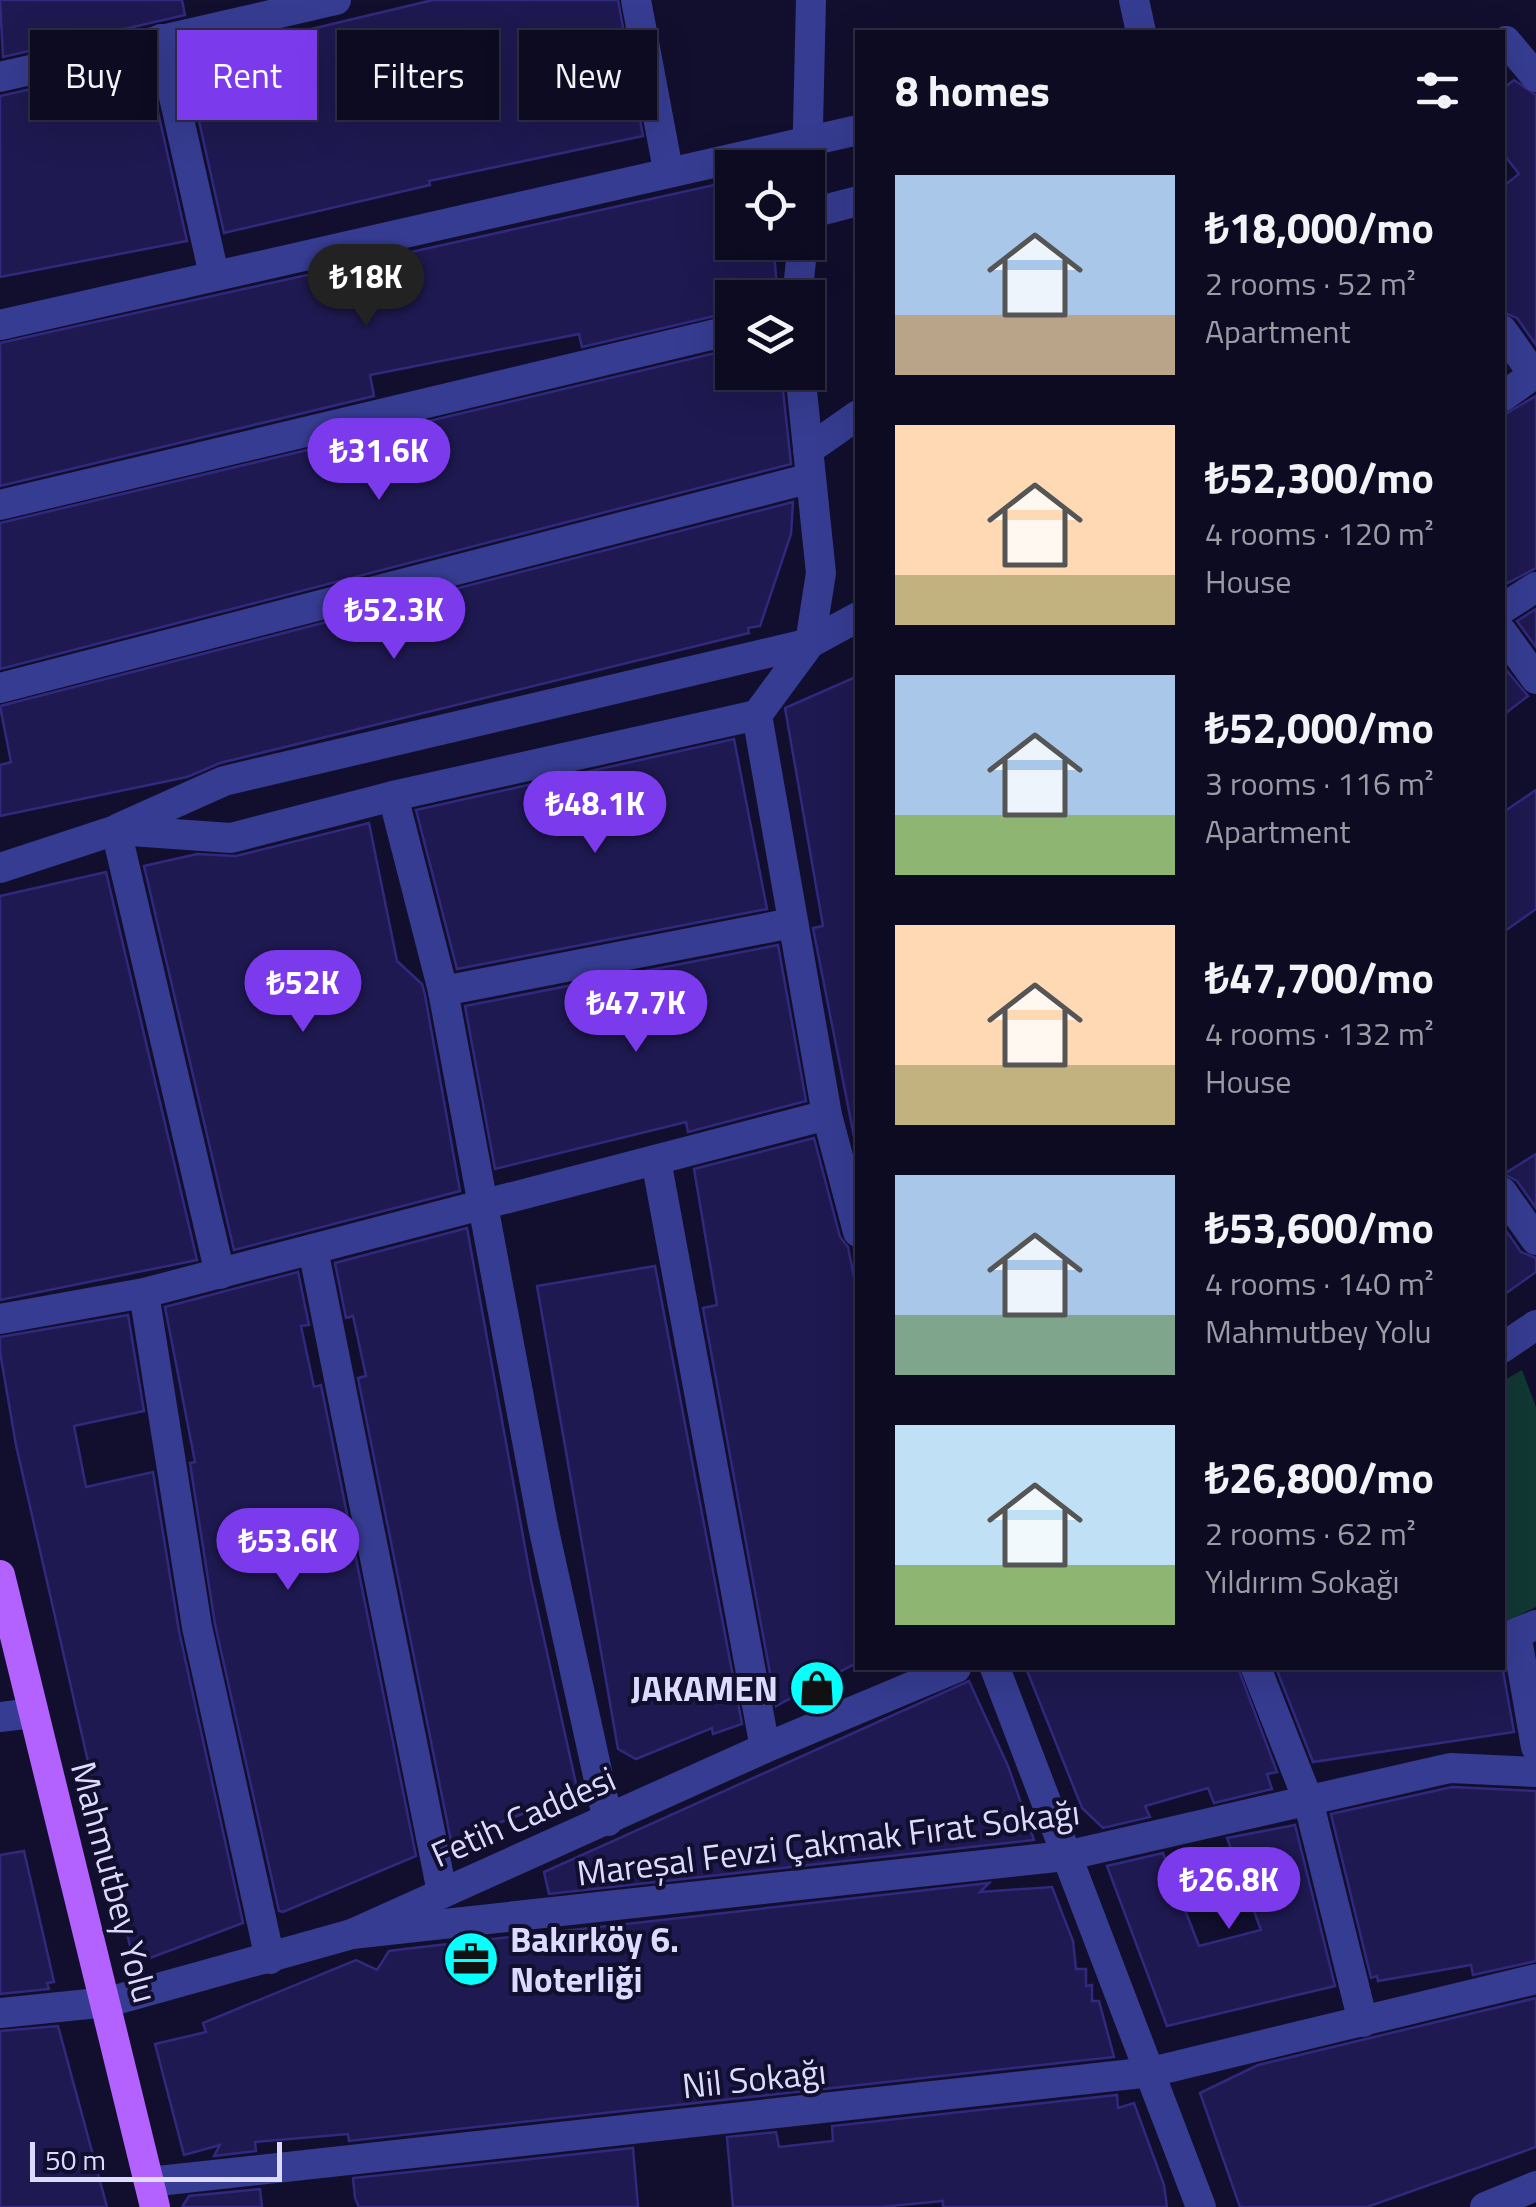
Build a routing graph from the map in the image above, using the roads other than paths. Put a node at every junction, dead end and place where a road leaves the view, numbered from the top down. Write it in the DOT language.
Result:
graph roads {
  1 [pos="336,0"];
  2 [pos="636,0"];
  3 [pos="811,0"];
  4 [pos="1134,0"];
  5 [pos="209,14"];
  6 [pos="1141,30"];
  7 [pos="161,39"];
  8 [pos="1515,40"];
  9 [pos="0,77"];
  10 [pos="1536,77"];
  11 [pos="855,131"];
  12 [pos="807,150"];
  13 [pos="814,150"];
  14 [pos="715,164"];
  15 [pos="668,170"];
  16 [pos="855,202"];
  17 [pos="825,210"];
  18 [pos="214,275"];
  19 [pos="0,325"];
  20 [pos="715,334"];
  21 [pos="1505,334"];
  22 [pos="1535,374"];
  23 [pos="802,390"];
  24 [pos="1505,396"];
  25 [pos="855,418"];
  26 [pos="810,464"];
  27 [pos="0,505"];
  28 [pos="1536,588"];
  29 [pos="1505,608"];
  30 [pos="855,619"];
  31 [pos="1505,636"];
  32 [pos="810,644"];
  33 [pos="1536,679"];
  34 [pos="0,688"];
  35 [pos="757,715"];
  36 [pos="394,796"];
  37 [pos="116,830"];
  38 [pos="0,868"];
  39 [pos="792,923"];
  40 [pos="444,992"];
  41 [pos="827,1115"];
  42 [pos="656,1160"];
  43 [pos="1505,1196"];
  44 [pos="480,1206"];
  45 [pos="855,1221"];
  46 [pos="1536,1240"];
  47 [pos="312,1249"];
  48 [pos="220,1274"];
  49 [pos="144,1294"];
  50 [pos="0,1319"];
  51 [pos="1536,1325"];
  52 [pos="1505,1346"];
  53 [pos="0,1575"];
  54 [pos="1536,1625"];
  55 [pos="951,1670"];
  56 [pos="996,1670"];
  57 [pos="1257,1670"];
  58 [pos="32,1712"];
  59 [pos="0,1717"];
  60 [pos="1536,1747"];
  61 [pos="765,1748"];
  62 [pos="1536,1772"];
  63 [pos="1308,1800"];
  64 [pos="608,1822"];
  65 [pos="1064,1856"];
  66 [pos="442,1892"];
  67 [pos="352,1934"];
  68 [pos="270,1958"];
  69 [pos="1536,1979"];
  70 [pos="108,2002"];
  71 [pos="0,2013"];
  72 [pos="1363,2022"];
  73 [pos="1151,2072"];
  74 [pos="1536,2186"];
  75 [pos="152,2195"];
  76 [pos="1201,2207"];
  77 [pos="1485,2207"];
  1 -- 5 [label="street"];
  2 -- 15 [label="street"];
  3 -- 12 [label="street"];
  4 -- 6 [label="street"];
  5 -- 7 [label="street"];
  7 -- 9 [label="street"];
  7 -- 18 [label="street"];
  8 -- 10 [label="street"];
  11 -- 13 [label="street"];
  14 -- 15 [label="street"];
  15 -- 18 [label="street"];
  16 -- 17 [label="street"];
  18 -- 19 [label="street"];
  20 -- 27 [label="street"];
  21 -- 22 [label="street"];
  22 -- 24 [label="street"];
  23 -- 26 [label="street"];
  25 -- 26 [label="street"];
  26 -- 32 [label="street"];
  26 -- 34 [label="street"];
  28 -- 29 [label="street"];
  30 -- 32 [label="street"];
  31 -- 33 [label="street"];
  32 -- 35 [label="street"];
  32 -- 37 [label="street"];
  35 -- 36 [label="street"];
  35 -- 39 [label="street"];
  36 -- 37 [label="street"];
  36 -- 40 [label="street"];
  37 -- 38 [label="street"];
  37 -- 48 [label="street"];
  39 -- 40 [label="street"];
  39 -- 41 [label="street"];
  40 -- 44 [label="street"];
  41 -- 42 [label="street"];
  41 -- 45 [label="street"];
  42 -- 44 [label="street"];
  42 -- 61 [label="street"];
  43 -- 46 [label="street"];
  44 -- 47 [label="street"];
  44 -- 64 [label="street"];
  47 -- 48 [label="street"];
  47 -- 66 [label="street"];
  48 -- 49 [label="street"];
  49 -- 50 [label="street"];
  49 -- 68 [label="street"];
  51 -- 52 [label="street"];
  53 -- 58 [label="main road, Mahmutbey Yolu"];
  54 -- 60 [label="street"];
  55 -- 61 [label="street, Fetih Caddesi"];
  56 -- 65 [label="street"];
  57 -- 63 [label="street"];
  58 -- 59 [label="street"];
  58 -- 70 [label="main road, Mahmutbey Yolu"];
  61 -- 64 [label="street, Fetih Caddesi"];
  62 -- 63 [label="street, Mareşal Fevzi Çakmak Fırat Sokağı"];
  63 -- 65 [label="street, Mareşal Fevzi Çakmak Fırat Sokağı"];
  63 -- 72 [label="street"];
  64 -- 66 [label="street, Fetih Caddesi"];
  65 -- 67 [label="street, Mareşal Fevzi Çakmak Fırat Sokağı"];
  65 -- 73 [label="street"];
  66 -- 67 [label="street, Fetih Caddesi"];
  67 -- 68 [label="street, Fetih Caddesi"];
  68 -- 70 [label="street, Fetih Caddesi"];
  69 -- 72 [label="street, Nil Sokağı"];
  70 -- 71 [label="street, Fetih Caddesi"];
  70 -- 75 [label="main road, Mahmutbey Yolu"];
  72 -- 73 [label="street, Nil Sokağı"];
  73 -- 75 [label="street, Nil Sokağı"];
  73 -- 76 [label="street"];
  74 -- 77 [label="street"];
}
